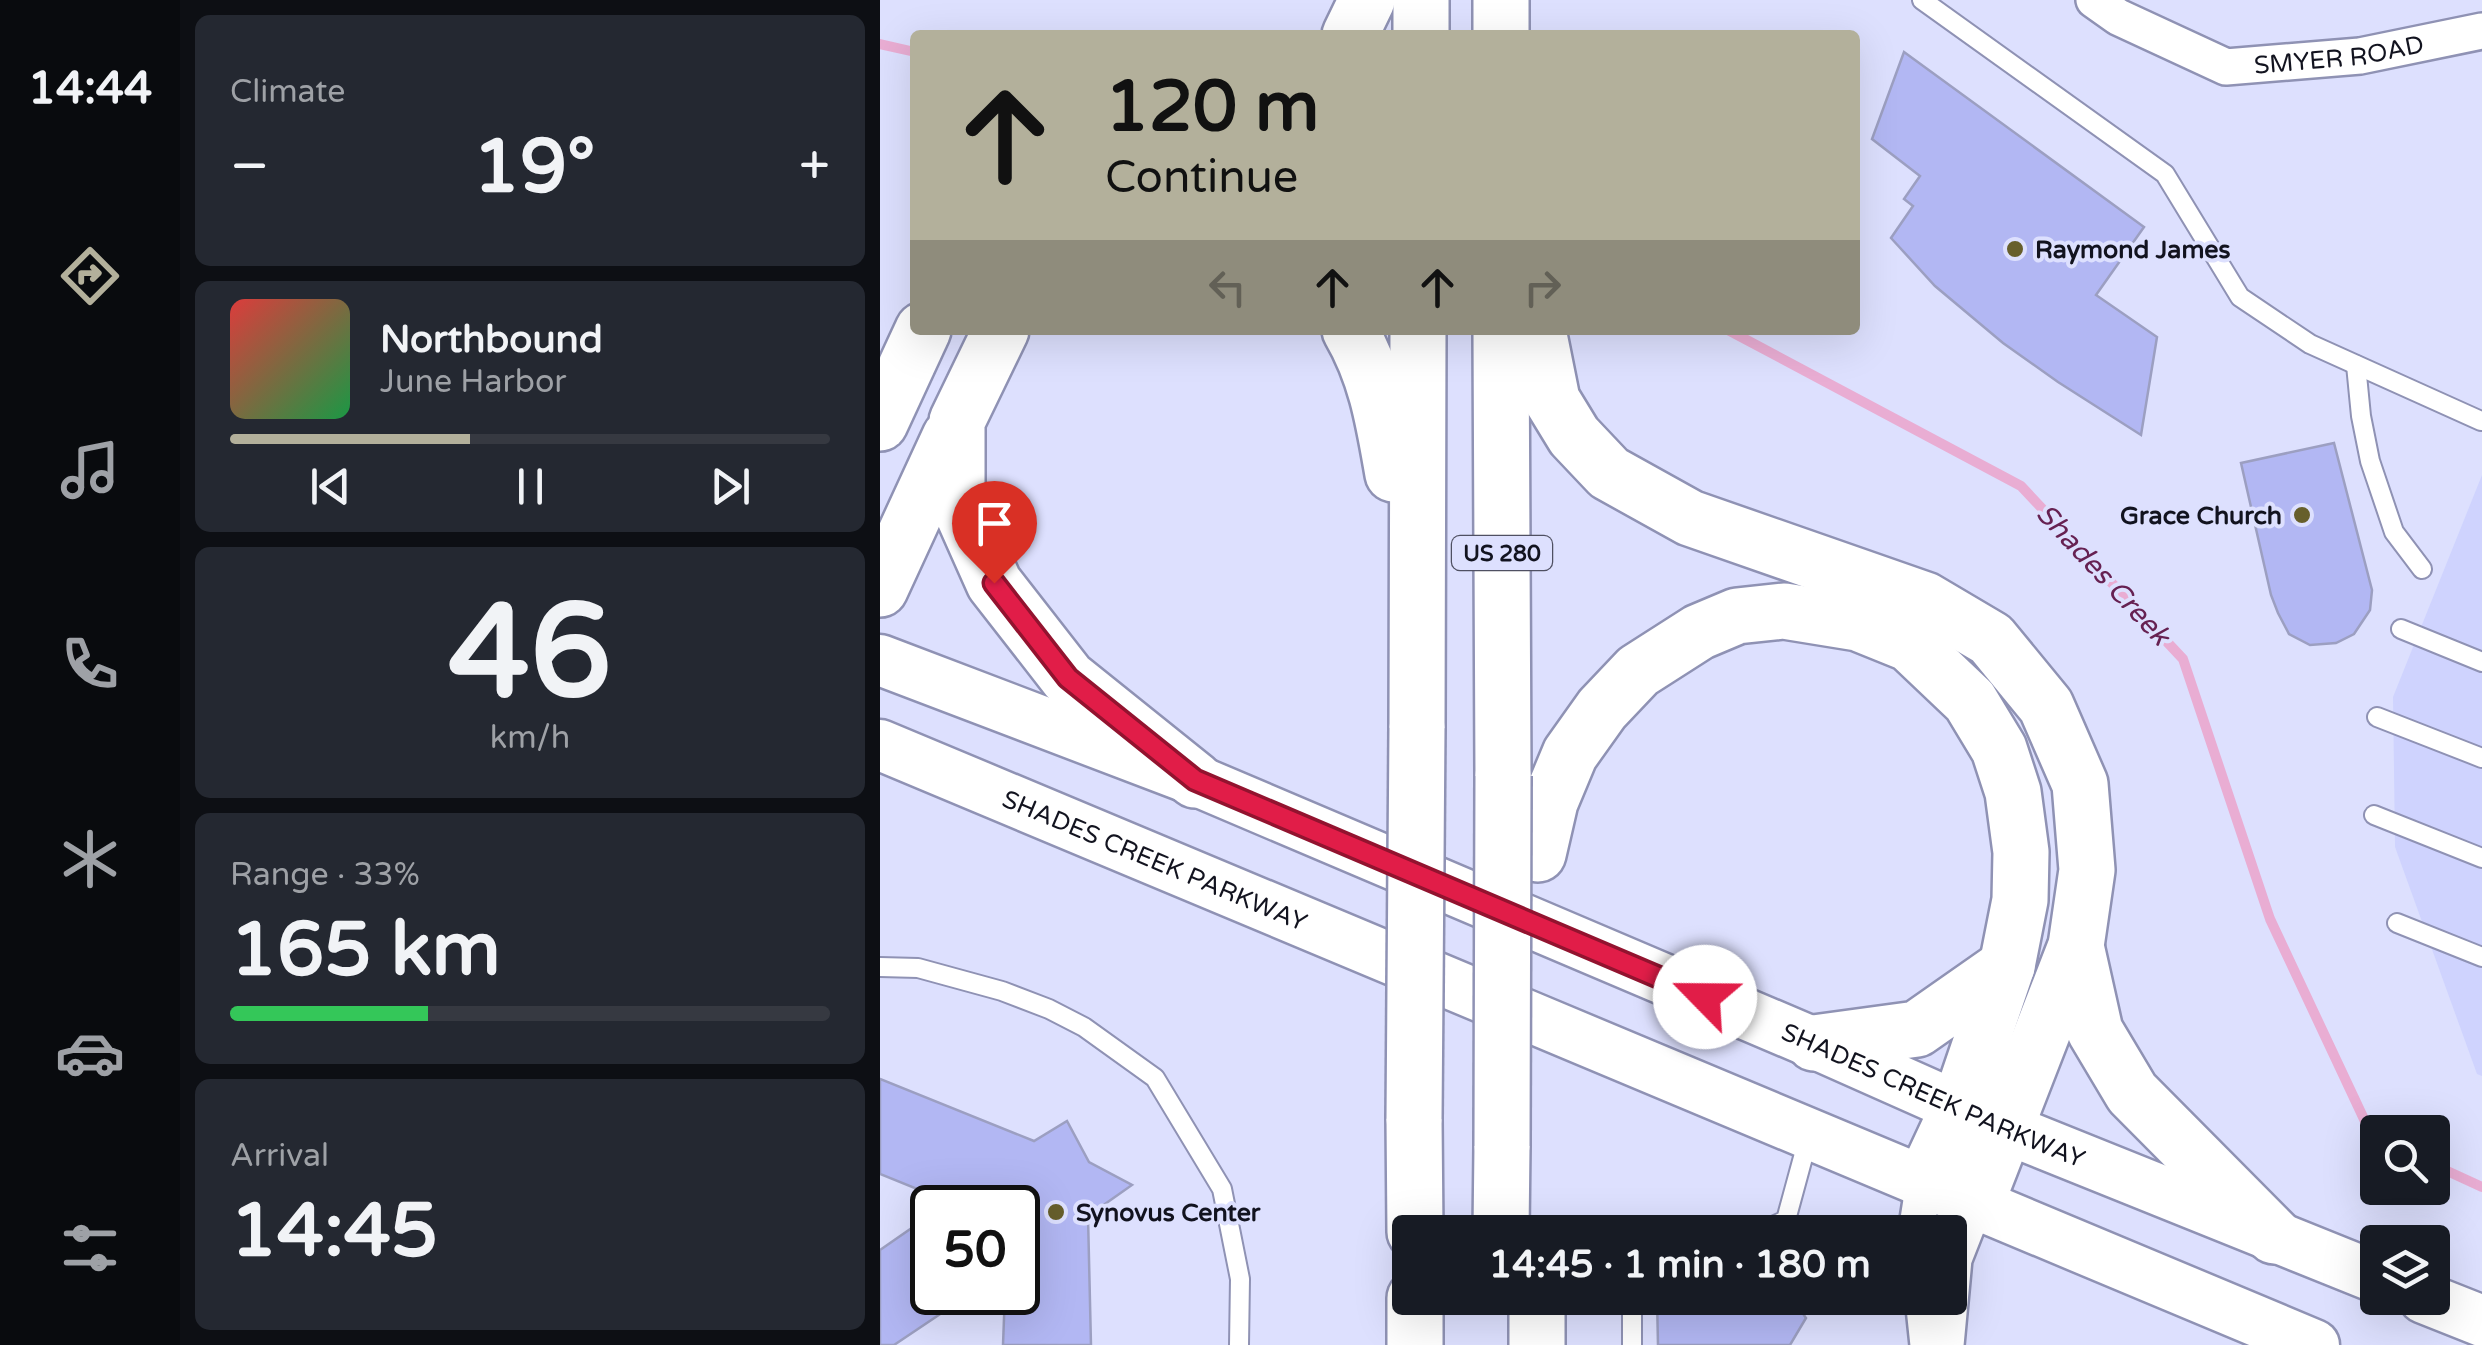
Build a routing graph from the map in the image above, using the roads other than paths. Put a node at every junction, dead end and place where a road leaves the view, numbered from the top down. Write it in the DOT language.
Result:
graph roads {
  1 [pos="1366,0"];
  2 [pos="1421,0"];
  3 [pos="1502,0"];
  4 [pos="1922,0"];
  5 [pos="2094,0"];
  6 [pos="1352,30"];
  7 [pos="1421,30"];
  8 [pos="1501,30"];
  9 [pos="2482,31"];
  10 [pos="921,335"];
  11 [pos="999,335"];
  12 [pos="1353,335"];
  13 [pos="1418,335"];
  14 [pos="1500,335"];
  15 [pos="1539,335"];
  16 [pos="2356,365"];
  17 [pos="2481,421"];
  18 [pos="880,422"];
  19 [pos="957,422"];
  20 [pos="2422,568"];
  21 [pos="880,589"];
  22 [pos="1416,599"];
  23 [pos="1878,607"];
  24 [pos="2401,630"];
  25 [pos="880,660"];
  26 [pos="2482,662"];
  27 [pos="2377,716"];
  28 [pos="880,746"];
  29 [pos="2482,758"];
  30 [pos="1195,780"];
  31 [pos="2374,816"];
  32 [pos="2482,858"];
  33 [pos="2397,923"];
  34 [pos="2076,946"];
  35 [pos="2482,957"];
  36 [pos="2008,966"];
  37 [pos="880,967"];
  38 [pos="1814,1043"];
  39 [pos="1982,1117"];
  40 [pos="1809,1134"];
  41 [pos="1519,1155"];
  42 [pos="1976,1204"];
  43 [pos="1920,1207"];
  44 [pos="1414,1215"];
  45 [pos="1506,1215"];
  46 [pos="1533,1215"];
  47 [pos="1787,1215"];
  48 [pos="2274,1236"];
  49 [pos="2360,1271"];
  50 [pos="2450,1309"];
  51 [pos="1415,1315"];
  52 [pos="1502,1315"];
  53 [pos="1537,1315"];
  54 [pos="1632,1315"];
  55 [pos="1925,1315"];
  56 [pos="2482,1322"];
  57 [pos="2263,1335"];
  58 [pos="1239,1345"];
  59 [pos="1415,1345"];
  60 [pos="1502,1345"];
  61 [pos="1536,1345"];
  62 [pos="1632,1345"];
  63 [pos="1928,1345"];
  64 [pos="1946,1345"];
  65 [pos="2314,1345"];
  1 -- 6 [label="highway"];
  2 -- 7 [label="highway"];
  3 -- 8 [label="highway"];
  4 -- 16 [label="lane"];
  5 -- 9 [label="street, SMYER ROAD"];
  10 -- 18 [label="highway"];
  11 -- 19 [label="highway"];
  12 -- 22 [label="highway"];
  13 -- 22 [label="highway, US 280"];
  14 -- 41 [label="highway, US 280, bridge"];
  15 -- 23 [label="highway"];
  16 -- 17 [label="lane"];
  16 -- 20 [label="lane"];
  19 -- 21 [label="highway"];
  19 -- 30 [label="highway"];
  22 -- 44 [label="highway, US 280, bridge"];
  23 -- 34 [label="highway"];
  23 -- 36 [label="highway"];
  23 -- 41 [label="highway"];
  24 -- 26 [label="lane"];
  25 -- 30 [label="main road, SHADES CREEK PARKWAY"];
  27 -- 29 [label="lane"];
  28 -- 40 [label="main road, SHADES CREEK PARKWAY"];
  30 -- 38 [label="main road, SHADES CREEK PARKWAY"];
  31 -- 32 [label="lane"];
  33 -- 35 [label="lane"];
  34 -- 39 [label="highway"];
  34 -- 48 [label="highway"];
  36 -- 38 [label="highway"];
  36 -- 39 [label="highway"];
  37 -- 58 [label="lane"];
  38 -- 39 [label="main road, SHADES CREEK PARKWAY"];
  39 -- 42 [label="highway"];
  39 -- 43 [label="highway"];
  39 -- 48 [label="main road, SHADES CREEK PARKWAY"];
  40 -- 43 [label="main road, SHADES CREEK PARKWAY"];
  40 -- 47 [label="lane"];
  41 -- 45 [label="highway, US 280"];
  41 -- 46 [label="highway"];
  42 -- 43 [label="main road, SHADES CREEK PARKWAY"];
  42 -- 57 [label="main road, SHADES CREEK PARKWAY"];
  42 -- 64 [label="street"];
  48 -- 49 [label="main road, SHADES CREEK PARKWAY"];
  50 -- 56 [label="main road"];
  51 -- 59 [label="highway"];
  52 -- 60 [label="highway"];
  53 -- 61 [label="highway"];
  54 -- 62 [label="lane"];
  55 -- 63 [label="street"];
  57 -- 65 [label="main road, SHADES CREEK PARKWAY"];
}
